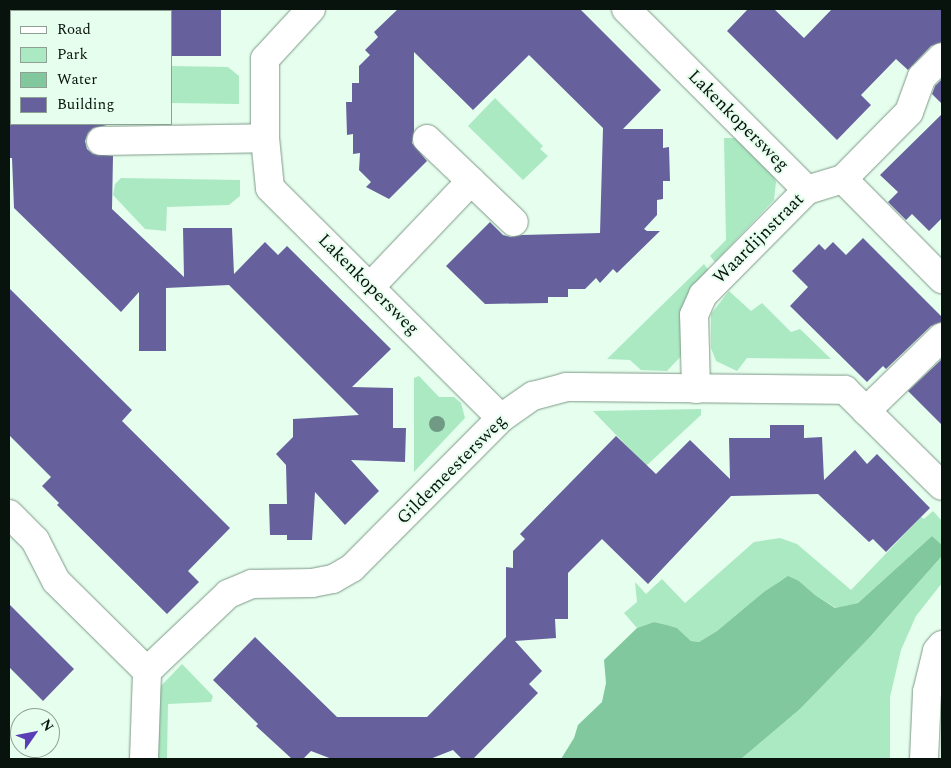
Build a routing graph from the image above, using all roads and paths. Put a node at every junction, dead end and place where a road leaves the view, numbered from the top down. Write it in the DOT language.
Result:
graph roads {
  1 [pos="311,9"];
  2 [pos="626,9"];
  3 [pos="942,57"];
  4 [pos="265,138"];
  5 [pos="427,139"];
  6 [pos="101,141"];
  7 [pos="843,179"];
  8 [pos="471,181"];
  9 [pos="807,190"];
  10 [pos="514,222"];
  11 [pos="942,279"];
  12 [pos="371,286"];
  13 [pos="942,337"];
  14 [pos="696,389"];
  15 [pos="866,411"];
  16 [pos="501,418"];
  17 [pos="942,486"];
  18 [pos="9,514"];
  19 [pos="942,645"];
  20 [pos="147,671"];
  21 [pos="144,759"];
  22 [pos="924,759"];
  1 -- 4 [label="street, Lakenkopersweg"];
  2 -- 9 [label="street, Lakenkopersweg"];
  3 -- 7 [label="street, Waardijnstraat"];
  4 -- 6 [label="street"];
  4 -- 12 [label="street, Lakenkopersweg"];
  5 -- 8 [label="street"];
  7 -- 9 [label="street, Waardijnstraat"];
  7 -- 11 [label="street"];
  8 -- 10 [label="street"];
  8 -- 12 [label="street"];
  9 -- 14 [label="street, Waardijnstraat"];
  12 -- 16 [label="street, Lakenkopersweg"];
  13 -- 15 [label="street"];
  14 -- 15 [label="street, Gildemeestersweg"];
  14 -- 16 [label="street, Gildemeestersweg"];
  15 -- 17 [label="street, Gildemeestersweg"];
  16 -- 20 [label="street, Gildemeestersweg"];
  18 -- 20 [label="street"];
  19 -- 22 [label="street"];
  20 -- 21 [label="street"];
}
